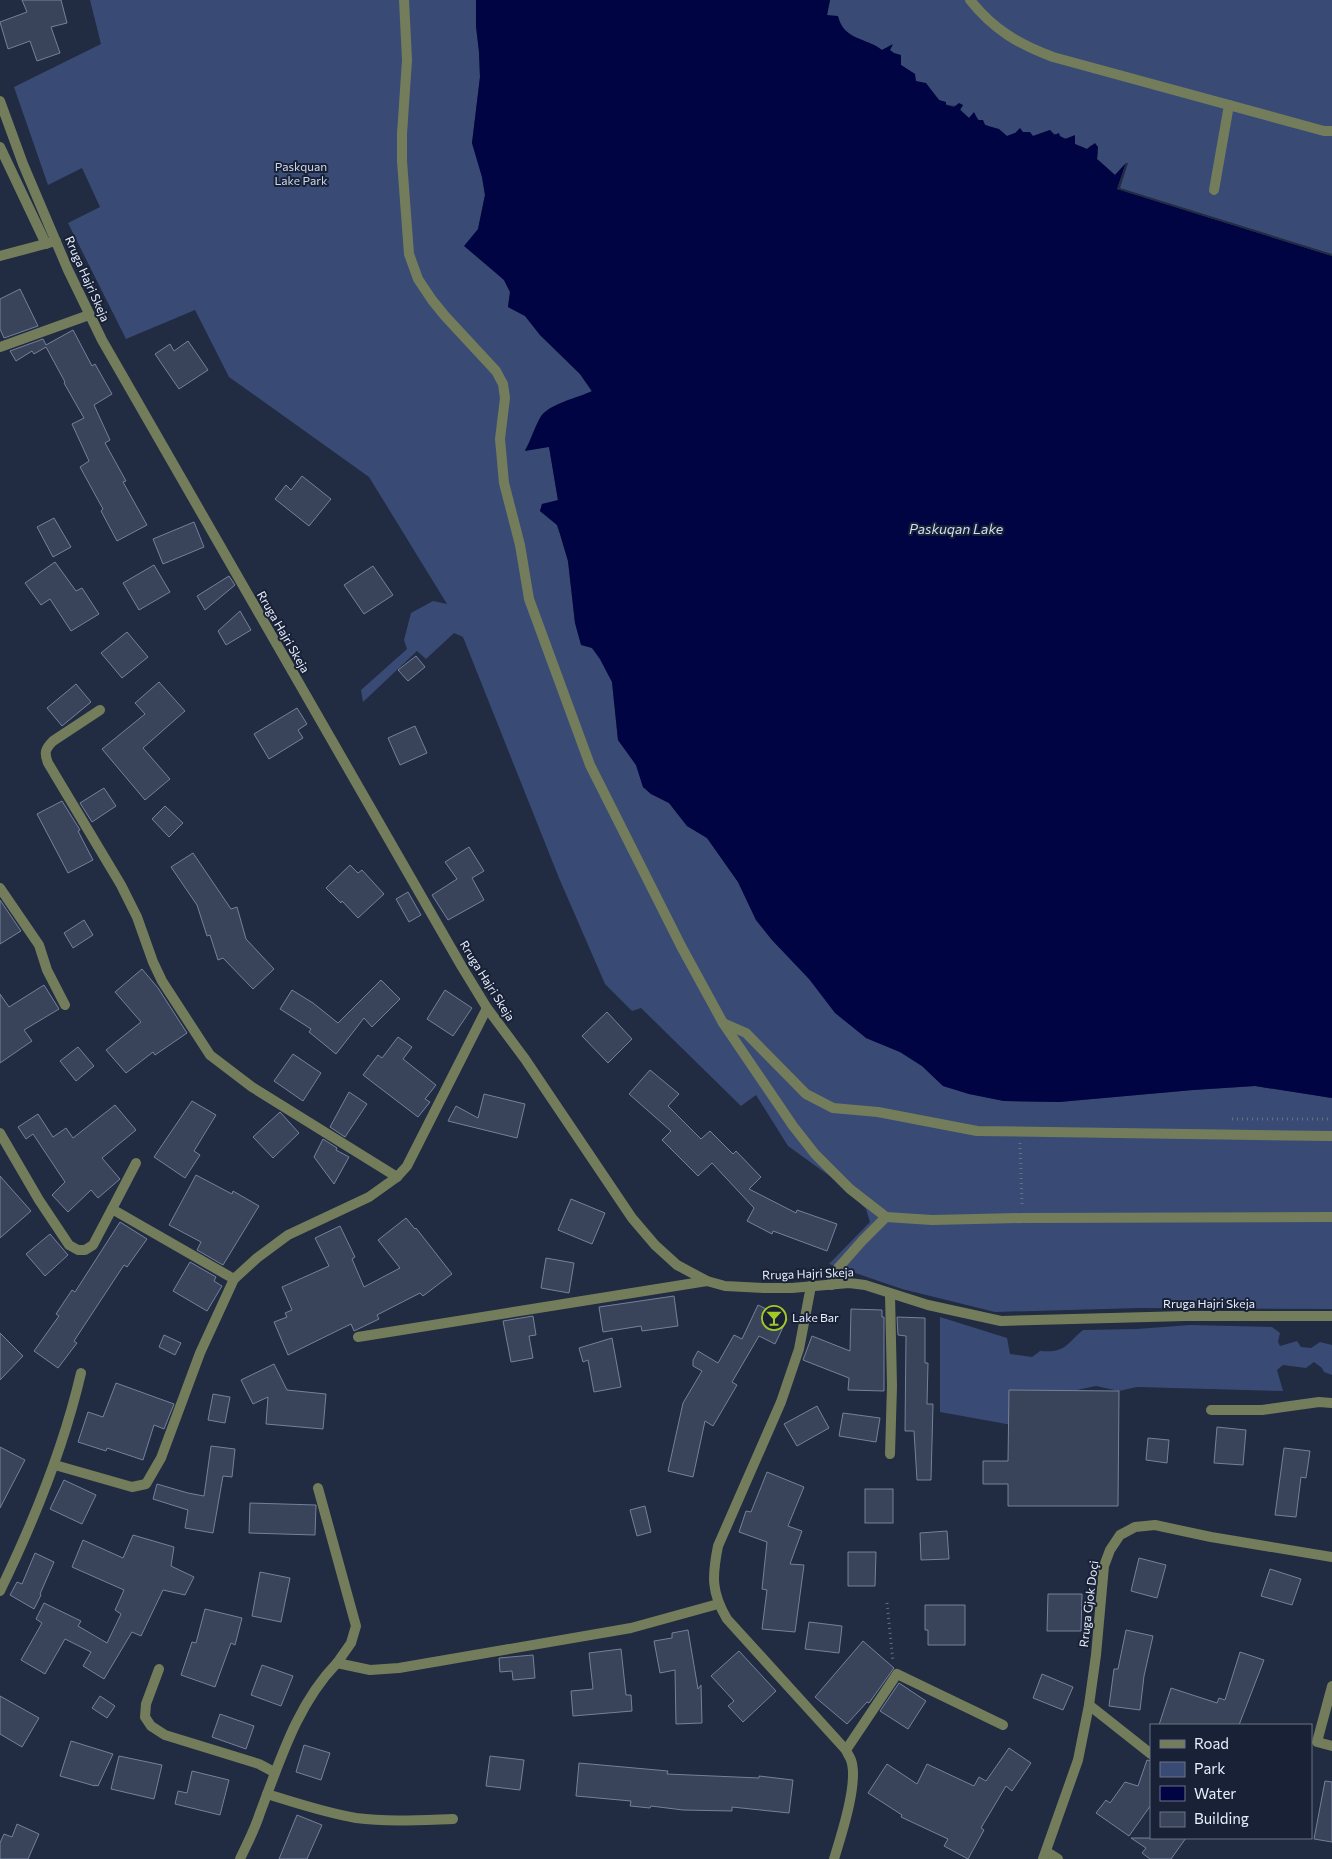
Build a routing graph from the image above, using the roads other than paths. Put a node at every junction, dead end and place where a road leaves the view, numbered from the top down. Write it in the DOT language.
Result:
graph roads {
  1 [pos="404,0"];
  2 [pos="970,0"];
  3 [pos="0,101"];
  4 [pos="1229,105"];
  5 [pos="1332,130"];
  6 [pos="0,147"];
  7 [pos="1214,190"];
  8 [pos="51,243"];
  9 [pos="0,256"];
  10 [pos="89,315"];
  11 [pos="0,348"];
  12 [pos="100,710"];
  13 [pos="0,888"];
  14 [pos="65,1006"];
  15 [pos="488,1008"];
  16 [pos="723,1023"];
  17 [pos="0,1133"];
  18 [pos="1332,1136"];
  19 [pos="136,1162"];
  20 [pos="397,1177"];
  21 [pos="112,1209"];
  22 [pos="886,1217"];
  23 [pos="1332,1217"];
  24 [pos="234,1279"];
  25 [pos="707,1281"];
  26 [pos="831,1285"];
  27 [pos="811,1286"];
  28 [pos="890,1294"];
  29 [pos="1332,1316"];
  30 [pos="358,1338"];
  31 [pos="81,1373"];
  32 [pos="1332,1402"];
  33 [pos="1210,1410"];
  34 [pos="890,1454"];
  35 [pos="55,1465"];
  36 [pos="318,1488"];
  37 [pos="1332,1557"];
  38 [pos="0,1591"];
  39 [pos="718,1604"];
  40 [pos="337,1663"];
  41 [pos="159,1669"];
  42 [pos="1332,1686"];
  43 [pos="1089,1705"];
  44 [pos="1003,1724"];
  45 [pos="1332,1746"];
  46 [pos="846,1750"];
  47 [pos="1150,1753"];
  48 [pos="274,1772"];
  49 [pos="267,1794"];
  50 [pos="453,1819"];
  51 [pos="1045,1856"];
  52 [pos="240,1859"];
  53 [pos="834,1859"];
  54 [pos="1058,1859"];
  1 -- 16 [label="street"];
  2 -- 4 [label="street"];
  3 -- 8 [label="street, Rruga Hajri Skeja"];
  4 -- 5 [label="street"];
  4 -- 7 [label="street"];
  6 -- 8 [label="street"];
  8 -- 9 [label="street"];
  8 -- 10 [label="street, Rruga Hajri Skeja"];
  10 -- 11 [label="street"];
  10 -- 15 [label="street, Rruga Hajri Skeja"];
  12 -- 20 [label="street"];
  13 -- 14 [label="street"];
  15 -- 20 [label="street"];
  15 -- 25 [label="street, Rruga Hajri Skeja"];
  16 -- 18 [label="street"];
  16 -- 22 [label="street"];
  17 -- 21 [label="street"];
  19 -- 21 [label="street"];
  20 -- 24 [label="street"];
  21 -- 24 [label="street"];
  22 -- 23 [label="street"];
  22 -- 26 [label="street"];
  24 -- 35 [label="street"];
  25 -- 27 [label="street, Rruga Hajri Skeja"];
  25 -- 30 [label="street"];
  26 -- 27 [label="street, Rruga Hajri Skeja"];
  26 -- 28 [label="street, Rruga Hajri Skeja"];
  27 -- 39 [label="street"];
  28 -- 29 [label="street, Rruga Hajri Skeja"];
  28 -- 34 [label="street"];
  31 -- 35 [label="street"];
  32 -- 33 [label="street"];
  35 -- 38 [label="street"];
  36 -- 40 [label="street"];
  37 -- 43 [label="street, Rruga Gjok Doçi"];
  39 -- 40 [label="street"];
  39 -- 46 [label="street"];
  40 -- 48 [label="street"];
  41 -- 48 [label="street"];
  42 -- 45 [label="street"];
  43 -- 47 [label="street"];
  43 -- 51 [label="street, Rruga Gjok Doçi"];
  44 -- 46 [label="street"];
  46 -- 53 [label="street"];
  48 -- 49 [label="street"];
  49 -- 50 [label="street"];
  49 -- 52 [label="street"];
  51 -- 54 [label="street"];
}
